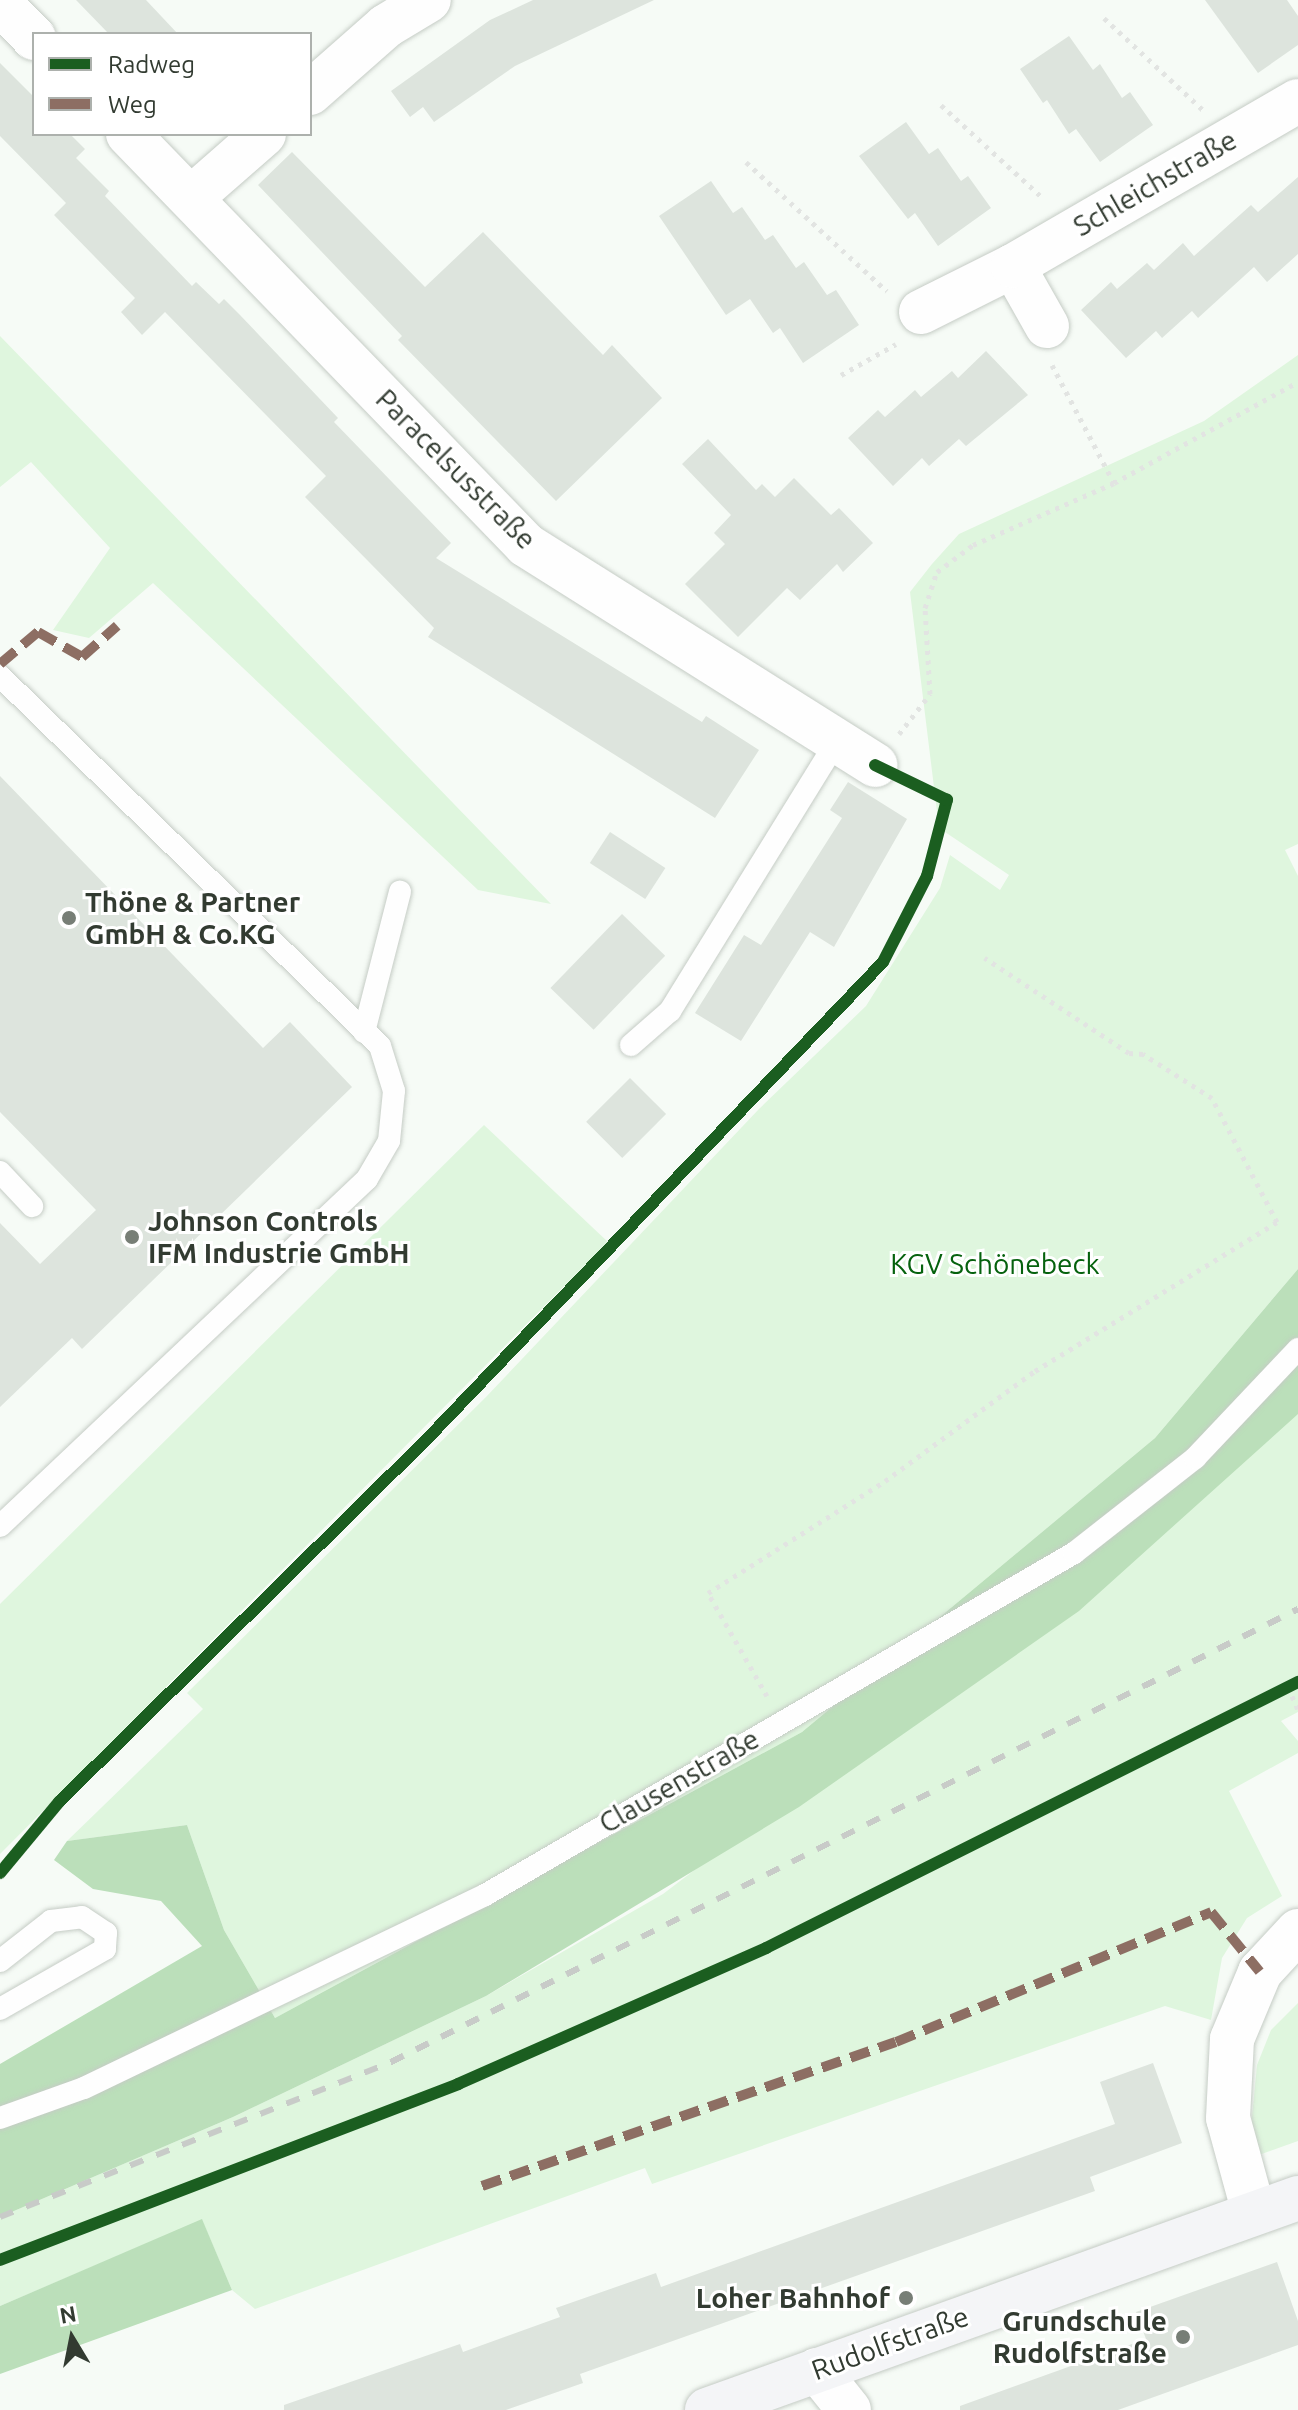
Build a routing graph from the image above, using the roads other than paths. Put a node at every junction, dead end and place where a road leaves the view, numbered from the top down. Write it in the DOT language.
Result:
graph roads {
  1 [pos="429,0"];
  2 [pos="0,3"];
  3 [pos="32,36"];
  4 [pos="312,91"];
  5 [pos="1298,101"];
  6 [pos="130,136"];
  7 [pos="262,136"];
  8 [pos="191,198"];
  9 [pos="1013,266"];
  10 [pos="921,312"];
  11 [pos="1047,326"];
  12 [pos="0,676"];
  13 [pos="837,741"];
  14 [pos="875,765"];
  15 [pos="400,892"];
  16 [pos="364,1032"];
  17 [pos="631,1045"];
  18 [pos="0,1172"];
  19 [pos="32,1206"];
  20 [pos="1298,1349"];
  21 [pos="0,1526"];
  22 [pos="1298,1931"];
  23 [pos="0,1961"];
  24 [pos="0,2009"];
  25 [pos="0,2118"];
  26 [pos="1298,2198"];
  27 [pos="1254,2213"];
  28 [pos="817,2370"];
  29 [pos="707,2410"];
  30 [pos="849,2410"];
  1 -- 4 [label="street"];
  2 -- 3 [label="street"];
  5 -- 9 [label="street, Schleichstraße"];
  6 -- 8 [label="street, Paracelsusstraße"];
  7 -- 8 [label="street"];
  8 -- 13 [label="street, Paracelsusstraße"];
  9 -- 10 [label="street, Schleichstraße"];
  9 -- 11 [label="street"];
  12 -- 16 [label="lane"];
  13 -- 14 [label="street, Paracelsusstraße"];
  13 -- 17 [label="lane"];
  15 -- 16 [label="lane"];
  16 -- 21 [label="lane"];
  18 -- 19 [label="lane"];
  20 -- 25 [label="lane, Clausenstraße"];
  22 -- 27 [label="street"];
  23 -- 24 [label="lane"];
  26 -- 27 [label="street, Rudolfstraße"];
  27 -- 28 [label="street, Rudolfstraße"];
  28 -- 29 [label="street, Rudolfstraße"];
  28 -- 30 [label="street"];
}
